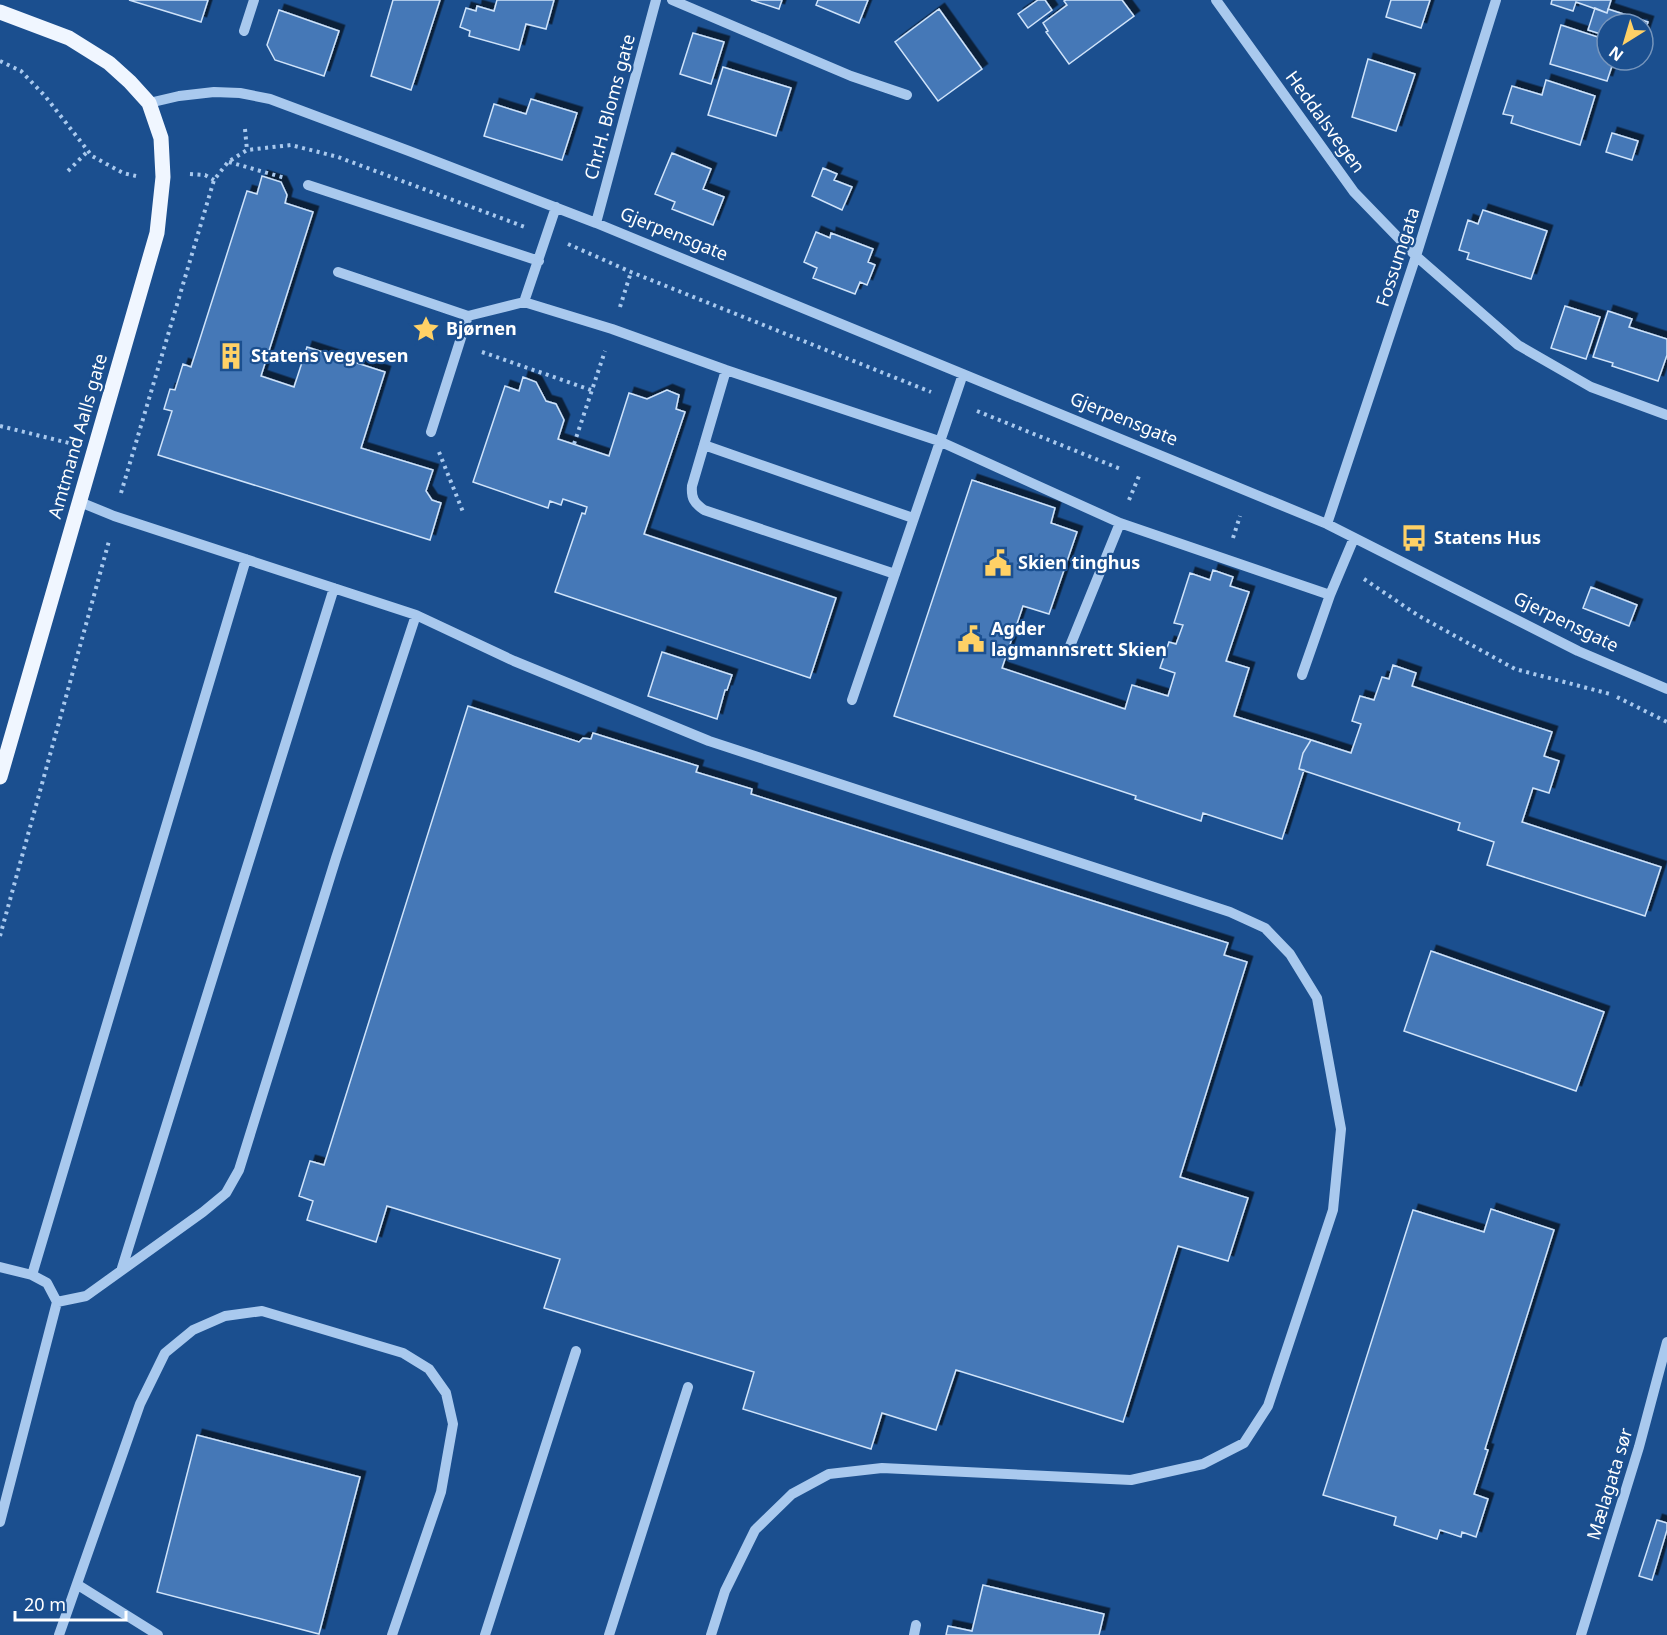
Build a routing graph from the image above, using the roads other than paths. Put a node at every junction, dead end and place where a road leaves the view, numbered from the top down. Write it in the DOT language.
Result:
graph roads {
  1 [pos="254,0"];
  2 [pos="656,0"];
  3 [pos="672,0"];
  4 [pos="1216,0"];
  5 [pos="1496,0"];
  6 [pos="0,12"];
  7 [pos="244,31"];
  8 [pos="907,95"];
  9 [pos="149,103"];
  10 [pos="308,185"];
  11 [pos="556,207"];
  12 [pos="596,223"];
  13 [pos="1416,256"];
  14 [pos="539,261"];
  15 [pos="338,272"];
  16 [pos="524,302"];
  17 [pos="468,316"];
  18 [pos="726,370"];
  19 [pos="963,374"];
  20 [pos="1667,415"];
  21 [pos="430,432"];
  22 [pos="939,441"];
  23 [pos="704,445"];
  24 [pos="80,502"];
  25 [pos="913,518"];
  26 [pos="1120,523"];
  27 [pos="1327,524"];
  28 [pos="1354,538"];
  29 [pos="246,559"];
  30 [pos="895,574"];
  31 [pos="334,588"];
  32 [pos="1330,595"];
  33 [pos="416,615"];
  34 [pos="1070,646"];
  35 [pos="1302,675"];
  36 [pos="1667,689"];
  37 [pos="852,700"];
  38 [pos="0,777"];
  39 [pos="0,1267"];
  40 [pos="122,1269"];
  41 [pos="32,1275"];
  42 [pos="57,1302"];
  43 [pos="1667,1342"];
  44 [pos="576,1352"];
  45 [pos="688,1387"];
  46 [pos="0,1522"];
  47 [pos="78,1586"];
  48 [pos="59,1635"];
  49 [pos="158,1635"];
  50 [pos="392,1635"];
  51 [pos="485,1635"];
  52 [pos="609,1635"];
  53 [pos="711,1635"];
  54 [pos="1581,1635"];
  1 -- 7 [label="street"];
  2 -- 12 [label="street, Chr.H. Bloms gate"];
  3 -- 8 [label="street"];
  4 -- 13 [label="street, Heddalsvegen"];
  5 -- 13 [label="street, Fossumgata"];
  6 -- 9 [label="main road"];
  9 -- 11 [label="street, Gjerpensgate"];
  9 -- 24 [label="main road, Amtmand Aalls gate"];
  10 -- 14 [label="street"];
  11 -- 12 [label="street, Gjerpensgate"];
  11 -- 14 [label="street"];
  12 -- 19 [label="street, Gjerpensgate"];
  13 -- 20 [label="street, Heddalsvegen"];
  13 -- 27 [label="street, Fossumgata"];
  14 -- 16 [label="street"];
  15 -- 17 [label="street"];
  16 -- 17 [label="street"];
  16 -- 18 [label="street"];
  17 -- 21 [label="street"];
  18 -- 22 [label="street"];
  18 -- 23 [label="street"];
  19 -- 22 [label="street"];
  19 -- 27 [label="street, Gjerpensgate"];
  22 -- 25 [label="street"];
  22 -- 26 [label="street"];
  23 -- 25 [label="street"];
  23 -- 30 [label="street"];
  24 -- 29 [label="street"];
  24 -- 38 [label="main road, Amtmand Aalls gate"];
  25 -- 30 [label="street"];
  26 -- 32 [label="street"];
  26 -- 34 [label="street"];
  27 -- 28 [label="street, Gjerpensgate"];
  28 -- 32 [label="street"];
  28 -- 36 [label="street, Gjerpensgate"];
  29 -- 31 [label="street"];
  29 -- 41 [label="street"];
  30 -- 37 [label="street"];
  31 -- 33 [label="street"];
  31 -- 40 [label="street"];
  32 -- 35 [label="street"];
  33 -- 40 [label="street"];
  33 -- 53 [label="street"];
  39 -- 41 [label="street"];
  40 -- 42 [label="street"];
  41 -- 42 [label="street"];
  42 -- 46 [label="street"];
  43 -- 54 [label="street, Mælagata sør"];
  44 -- 51 [label="street"];
  45 -- 52 [label="street"];
  47 -- 48 [label="street"];
  47 -- 49 [label="street"];
  47 -- 50 [label="street"];
}
